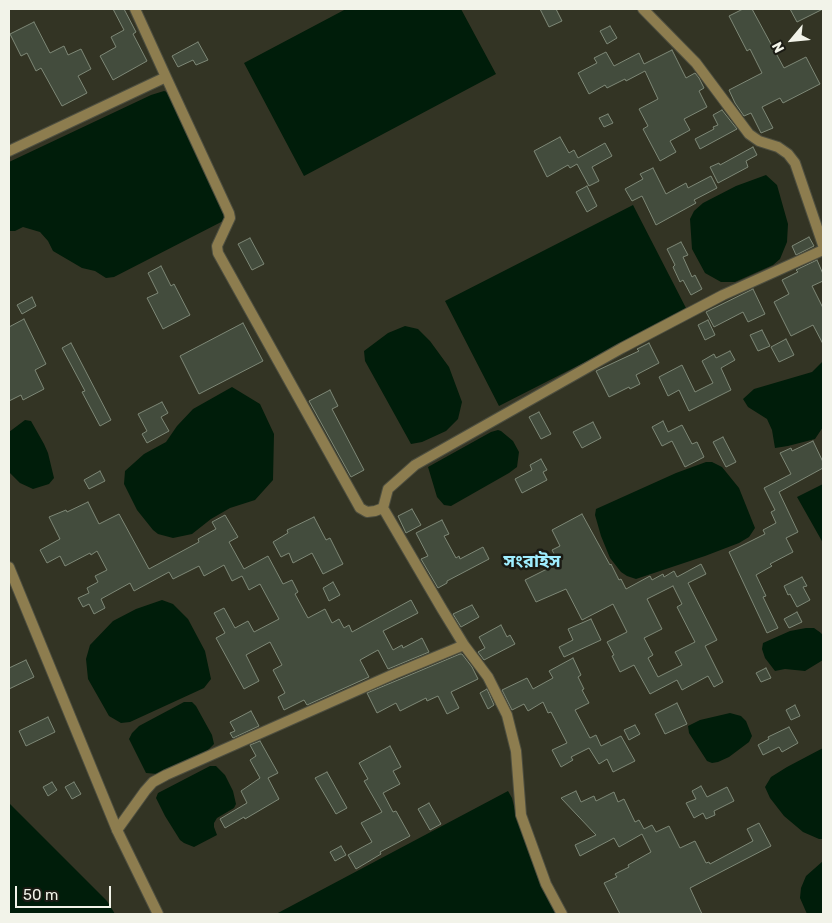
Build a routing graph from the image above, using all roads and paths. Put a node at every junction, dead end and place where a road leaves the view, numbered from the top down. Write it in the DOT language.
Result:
graph roads {
  1 [pos="135,9"];
  2 [pos="643,9"];
  3 [pos="166,78"];
  4 [pos="9,151"];
  5 [pos="823,245"];
  6 [pos="823,250"];
  7 [pos="383,508"];
  8 [pos="9,567"];
  9 [pos="464,645"];
  10 [pos="117,830"];
  11 [pos="158,914"];
  12 [pos="562,914"];
  1 -- 3 [label="street"];
  2 -- 5 [label="street"];
  3 -- 4 [label="street"];
  3 -- 7 [label="street"];
  6 -- 7 [label="street"];
  7 -- 9 [label="street"];
  8 -- 10 [label="street"];
  9 -- 10 [label="street"];
  9 -- 12 [label="street"];
  10 -- 11 [label="street"];
}
